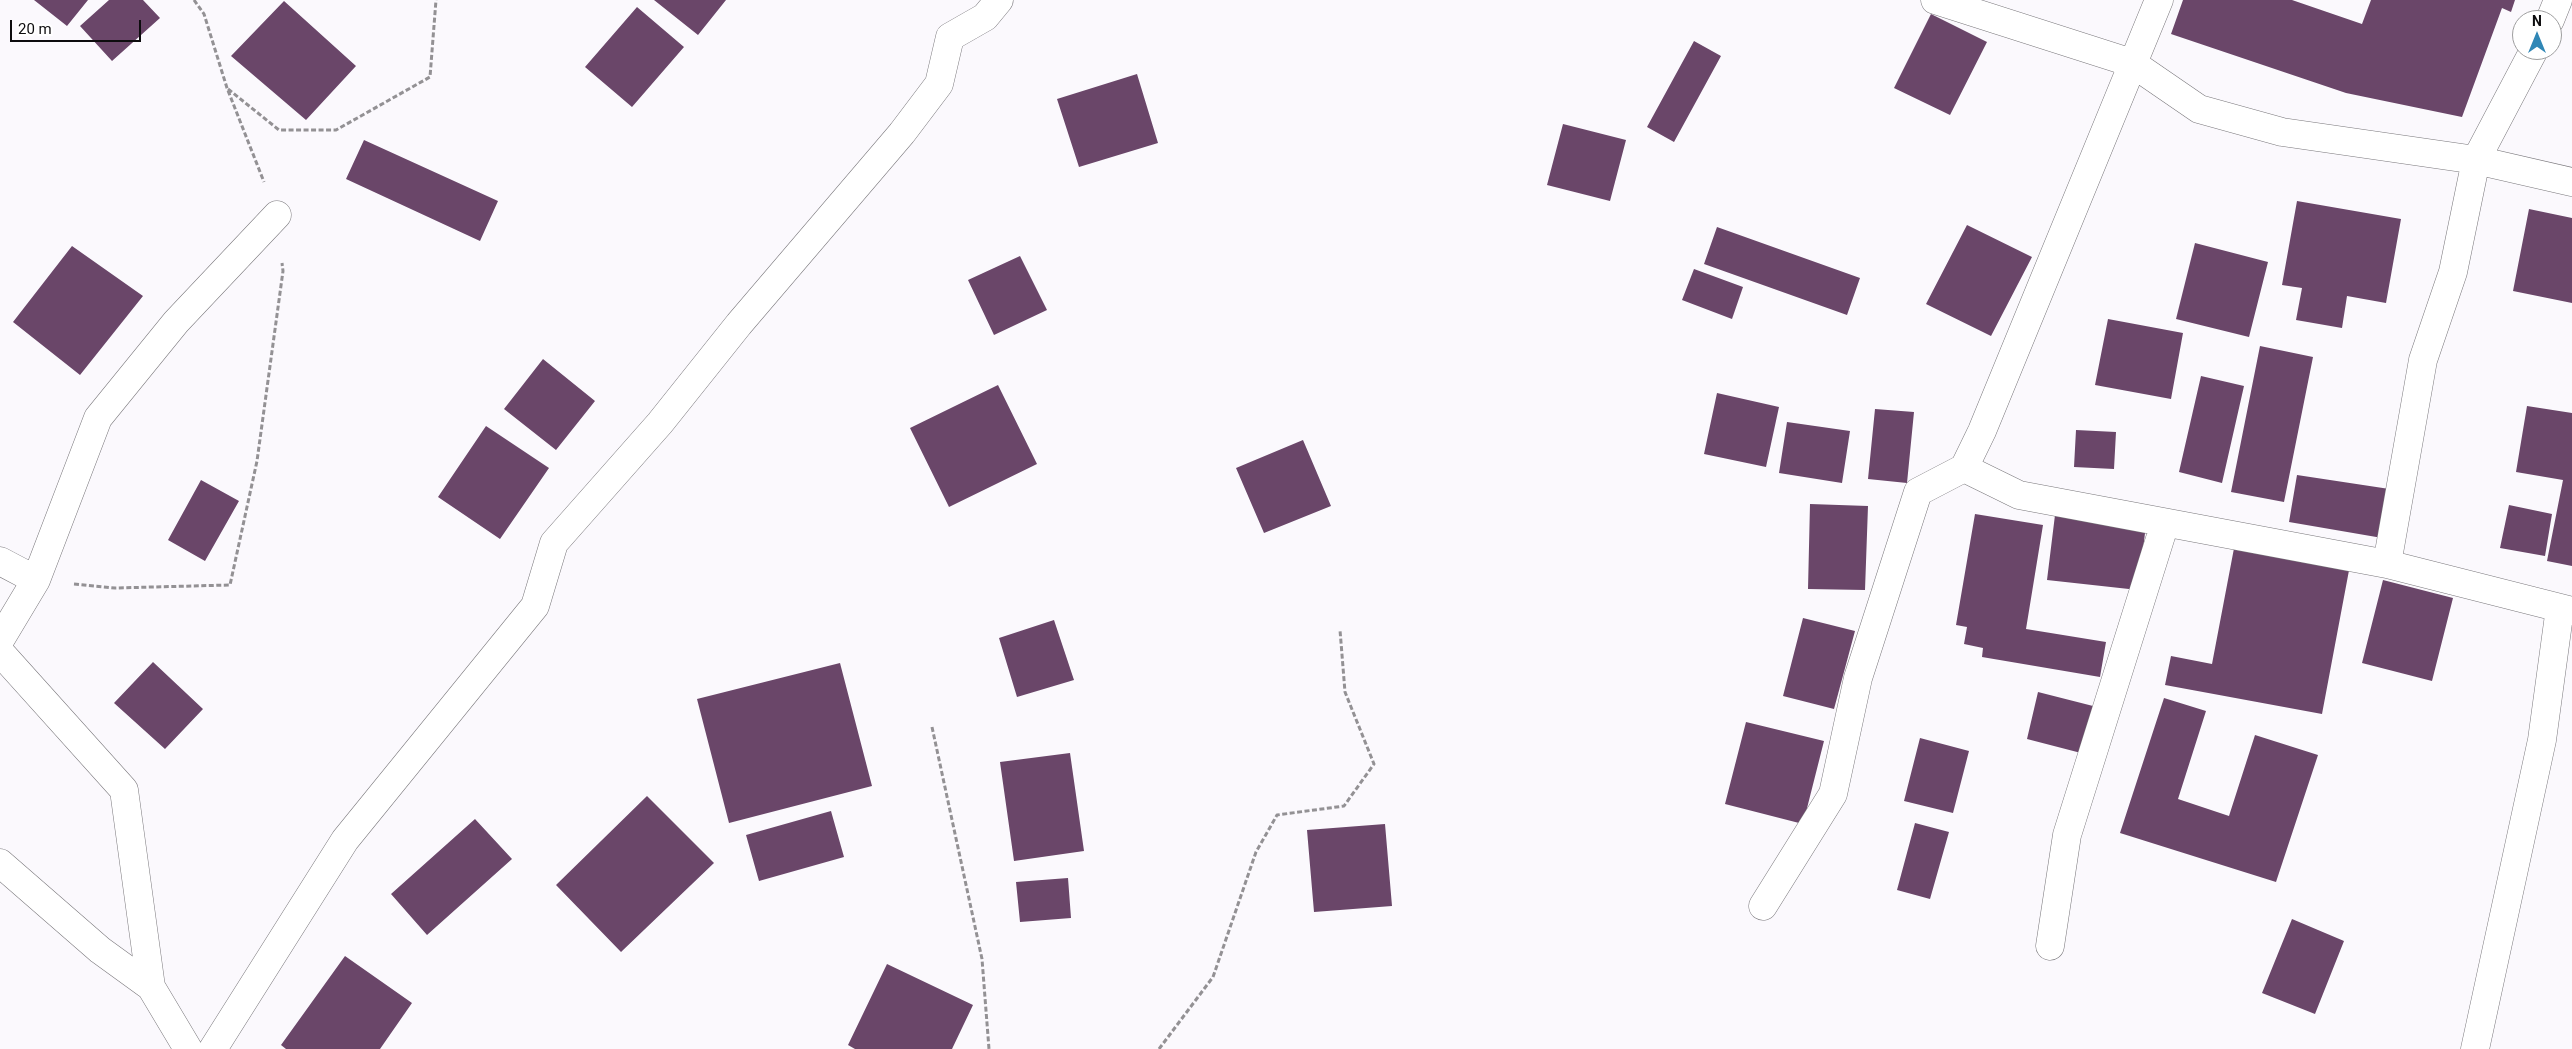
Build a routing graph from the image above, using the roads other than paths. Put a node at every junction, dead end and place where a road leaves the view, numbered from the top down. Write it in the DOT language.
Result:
graph roads {
  1 [pos="1000,0"];
  2 [pos="1935,0"];
  3 [pos="2159,0"];
  4 [pos="2529,60"];
  5 [pos="2132,63"];
  6 [pos="2476,160"];
  7 [pos="2572,182"];
  8 [pos="277,215"];
  9 [pos="1964,468"];
  10 [pos="2165,523"];
  11 [pos="0,561"];
  12 [pos="2387,564"];
  13 [pos="36,580"];
  14 [pos="2566,609"];
  15 [pos="0,640"];
  16 [pos="0,652"];
  17 [pos="0,863"];
  18 [pos="1763,906"];
  19 [pos="2050,946"];
  20 [pos="151,987"];
  21 [pos="188,1049"];
  22 [pos="212,1049"];
  23 [pos="2476,1049"];
  1 -- 22 [label="street"];
  2 -- 5 [label="street"];
  3 -- 5 [label="street"];
  4 -- 6 [label="street"];
  5 -- 6 [label="street"];
  5 -- 9 [label="street"];
  6 -- 7 [label="street"];
  6 -- 12 [label="street"];
  8 -- 13 [label="street"];
  9 -- 10 [label="street"];
  9 -- 18 [label="street"];
  10 -- 12 [label="street"];
  10 -- 19 [label="street"];
  11 -- 13 [label="street"];
  12 -- 14 [label="street"];
  13 -- 15 [label="street"];
  14 -- 23 [label="street"];
  16 -- 20 [label="street"];
  17 -- 20 [label="street"];
  20 -- 21 [label="street"];
}
